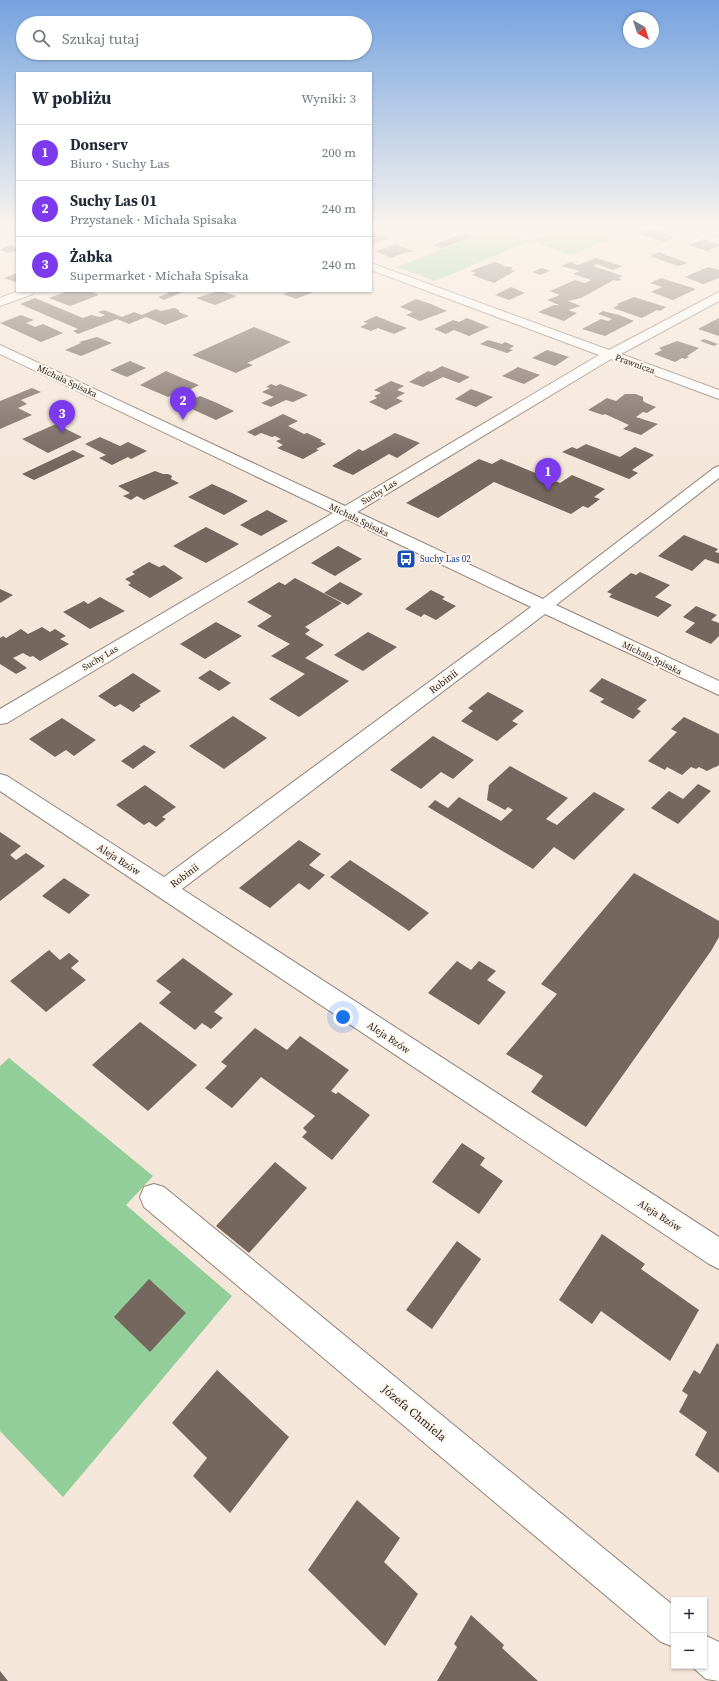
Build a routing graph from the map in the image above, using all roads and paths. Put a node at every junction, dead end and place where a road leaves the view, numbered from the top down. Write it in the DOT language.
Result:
graph roads {
  1 [pos="482,307"];
  2 [pos="698,307"];
  3 [pos="0,349"];
  4 [pos="609,355"];
  5 [pos="719,395"];
  6 [pos="719,471"];
  7 [pos="345,512"];
  8 [pos="543,606"];
  9 [pos="719,689"];
  10 [pos="0,718"];
  11 [pos="0,781"];
  12 [pos="165,889"];
  13 [pos="154,1197"];
  14 [pos="719,1254"];
  15 [pos="671,1626"];
  16 [pos="707,1656"];
  17 [pos="719,1666"];
  1 -- 4 [label="street, Prawnicza"];
  2 -- 4 [label="street, Suchy Las"];
  3 -- 7 [label="street, Michała Spisaka"];
  4 -- 5 [label="street, Prawnicza"];
  4 -- 7 [label="street, Suchy Las"];
  6 -- 8 [label="street, Robinii"];
  7 -- 8 [label="street, Michała Spisaka"];
  7 -- 10 [label="street, Suchy Las"];
  8 -- 9 [label="street, Michała Spisaka"];
  8 -- 12 [label="street, Robinii"];
  11 -- 12 [label="street, Aleja Bzów"];
  12 -- 14 [label="street, Aleja Bzów"];
  13 -- 15 [label="street, Józefa Chmiela"];
  16 -- 17 [label="street"];
}
